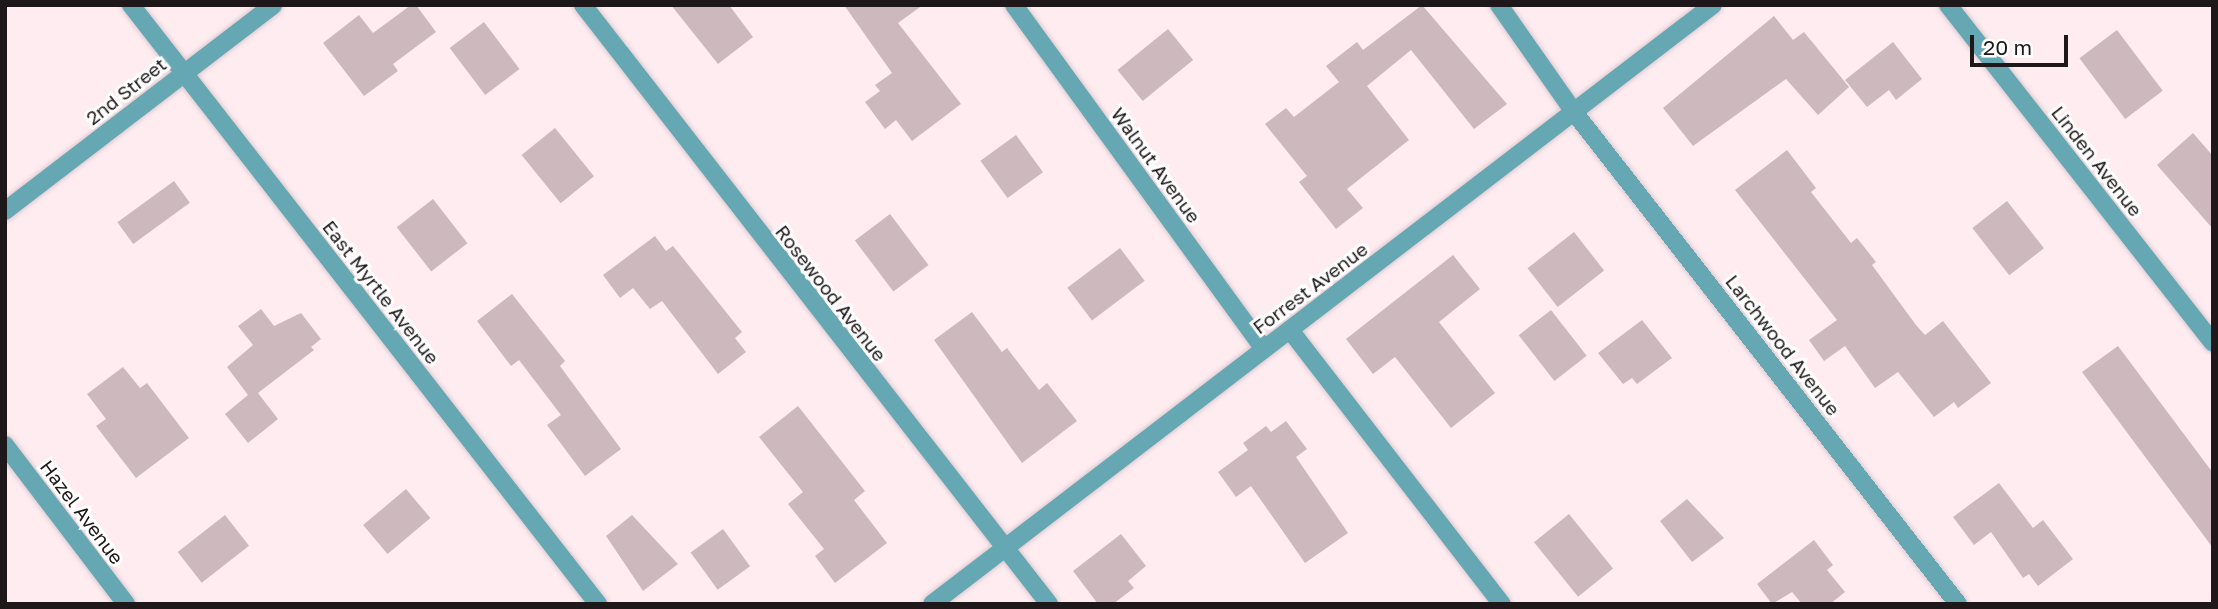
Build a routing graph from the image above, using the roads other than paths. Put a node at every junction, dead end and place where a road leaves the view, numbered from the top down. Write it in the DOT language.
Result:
graph roads {
  1 [pos="131,5"];
  2 [pos="273,5"];
  3 [pos="583,5"];
  4 [pos="1014,5"];
  5 [pos="1499,5"];
  6 [pos="1713,5"];
  7 [pos="1948,5"];
  8 [pos="184,73"];
  9 [pos="1574,112"];
  10 [pos="5,211"];
  11 [pos="1290,330"];
  12 [pos="2213,343"];
  13 [pos="1264,349"];
  14 [pos="5,445"];
  15 [pos="1005,548"];
  16 [pos="126,604"];
  17 [pos="598,604"];
  18 [pos="932,604"];
  19 [pos="1049,604"];
  20 [pos="1502,604"];
  21 [pos="1958,604"];
  1 -- 8 [label="street, East Myrtle Avenue"];
  2 -- 8 [label="street, 2nd Street"];
  3 -- 15 [label="street, Rosewood Avenue"];
  4 -- 13 [label="street, Walnut Avenue"];
  5 -- 9 [label="street, Larchwood Avenue"];
  6 -- 9 [label="street, Forrest Avenue"];
  7 -- 12 [label="street, Linden Avenue"];
  8 -- 10 [label="street, 2nd Street"];
  8 -- 17 [label="street, East Myrtle Avenue"];
  9 -- 11 [label="street, Forrest Avenue"];
  9 -- 21 [label="street, Larchwood Avenue"];
  11 -- 13 [label="street, Forrest Avenue"];
  11 -- 20 [label="street"];
  13 -- 15 [label="street, Forrest Avenue"];
  14 -- 16 [label="street, Hazel Avenue"];
  15 -- 18 [label="street, Forrest Avenue"];
  15 -- 19 [label="street, Rosewood Avenue"];
}
